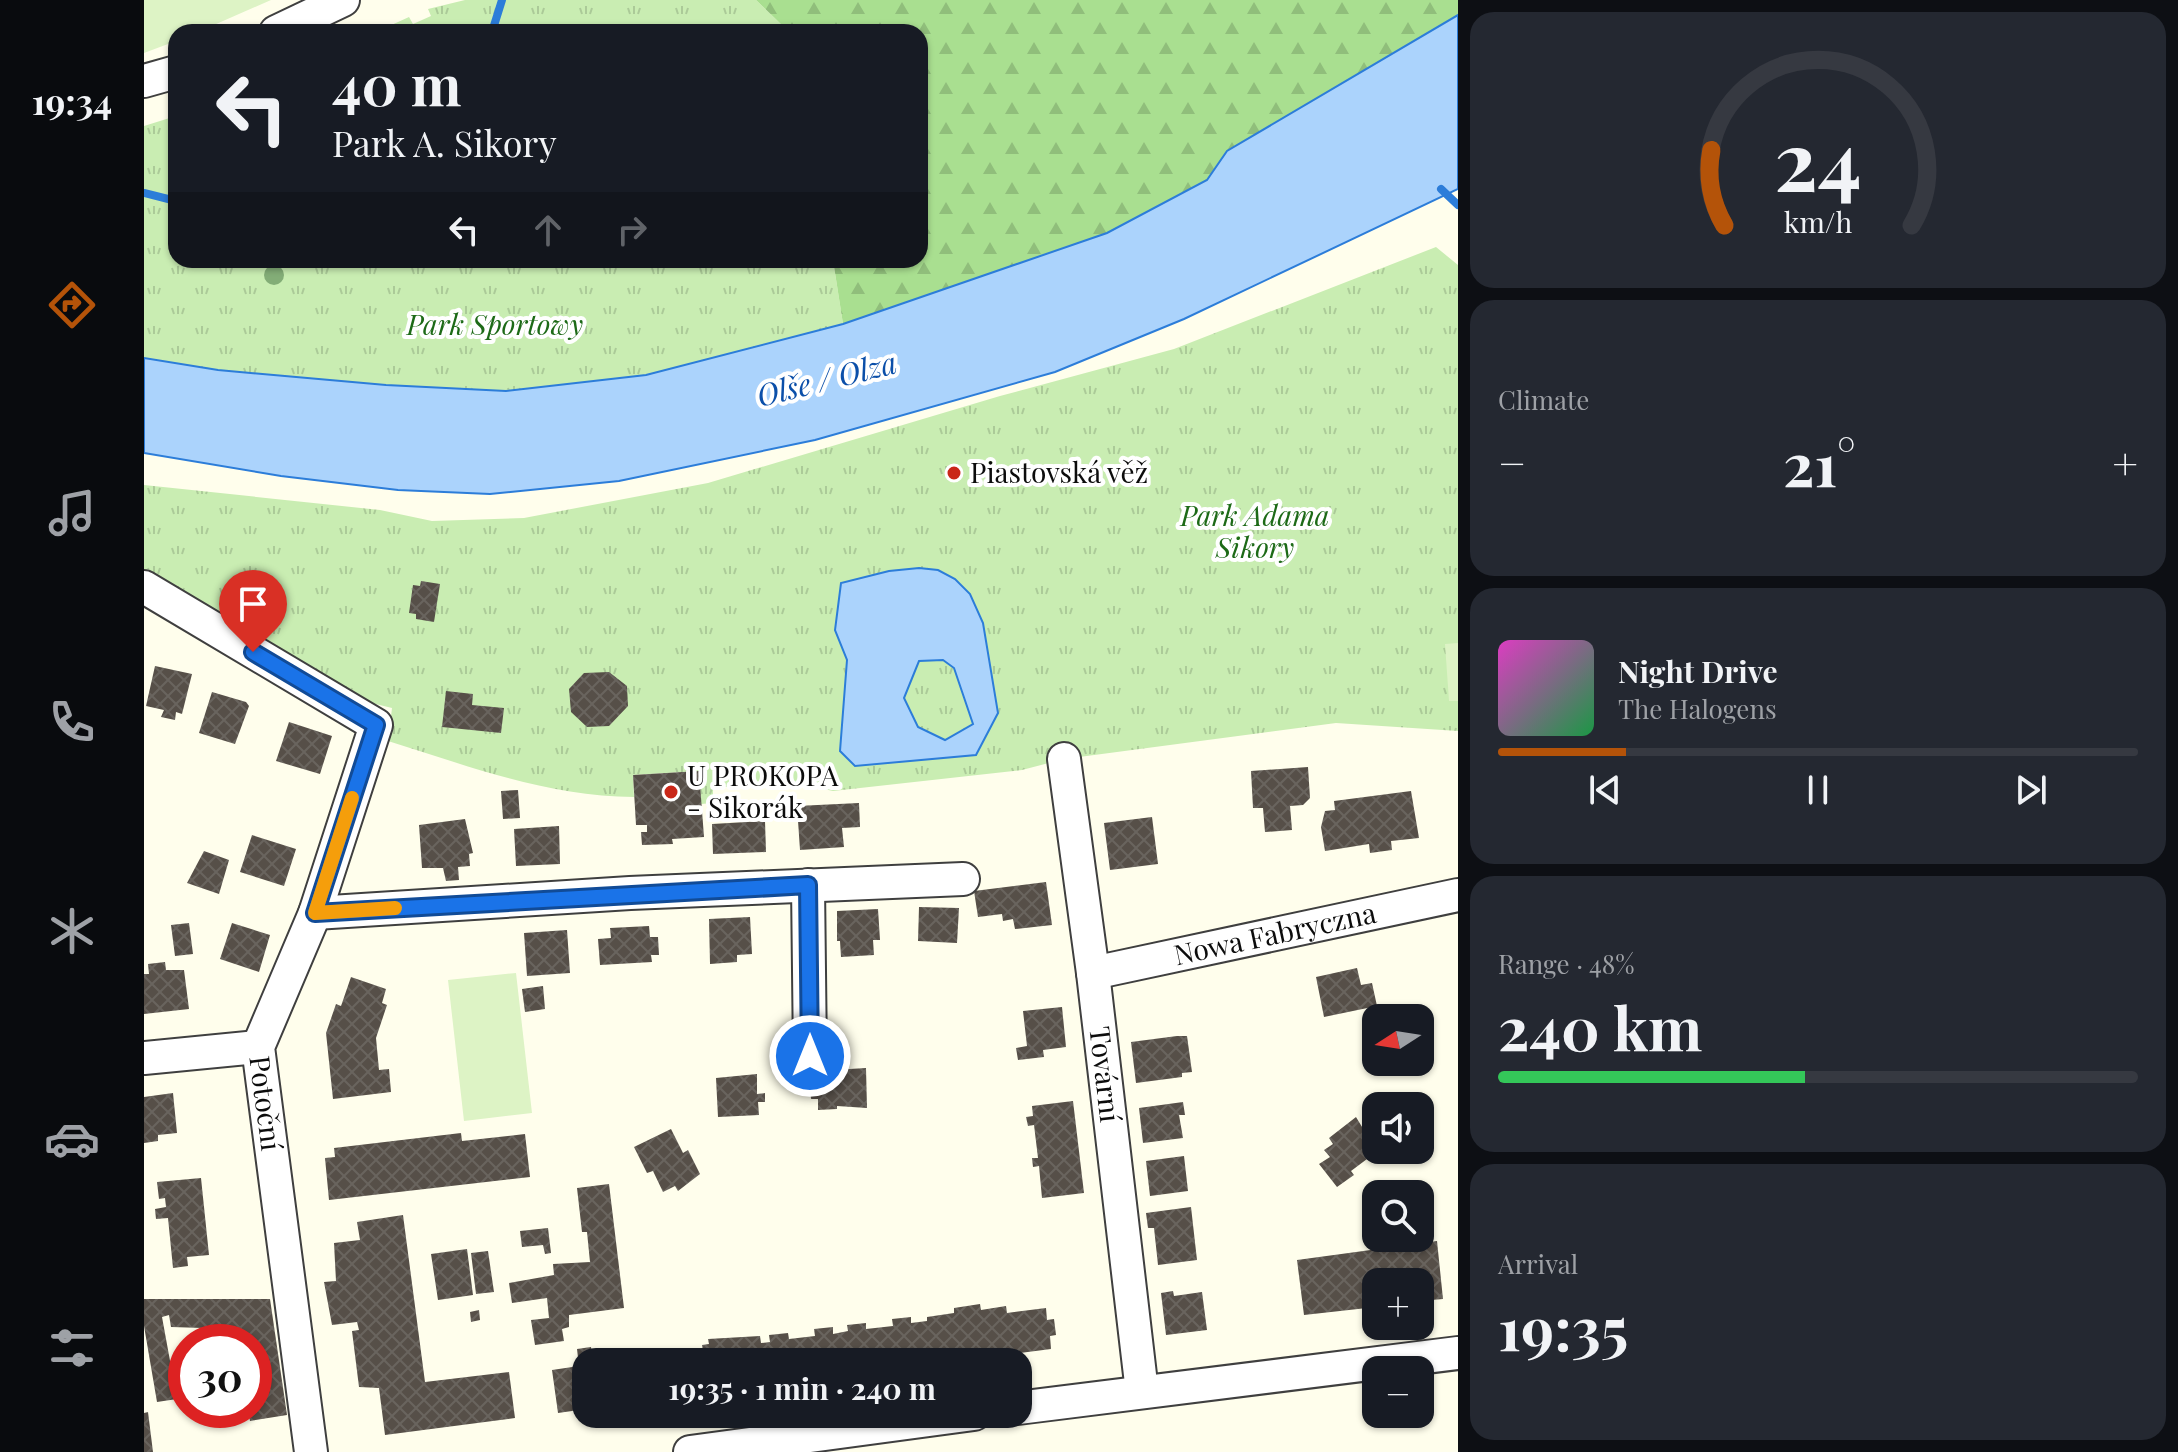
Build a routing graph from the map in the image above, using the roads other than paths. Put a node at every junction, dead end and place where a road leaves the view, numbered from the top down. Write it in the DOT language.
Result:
graph roads {
  1 [pos="343,0"];
  2 [pos="293,24"];
  3 [pos="168,74"];
  4 [pos="144,81"];
  5 [pos="144,587"];
  6 [pos="1064,759"];
  7 [pos="963,879"];
  8 [pos="808,885"];
  9 [pos="1458,895"];
  10 [pos="315,913"];
  11 [pos="1093,973"];
  12 [pos="258,1047"];
  13 [pos="810,1056"];
  14 [pos="144,1058"];
  15 [pos="1458,1353"];
  16 [pos="1142,1392"];
  17 [pos="1032,1406"];
  18 [pos="869,1428"];
  19 [pos="311,1452"];
  20 [pos="690,1452"];
  1 -- 2 [label="street"];
  3 -- 4 [label="street"];
  5 -- 10 [label="street, Potoční"];
  6 -- 11 [label="street, Tovární"];
  7 -- 8 [label="street"];
  8 -- 10 [label="street"];
  8 -- 13 [label="street"];
  9 -- 11 [label="street, Nowa Fabryczna"];
  10 -- 12 [label="street, Potoční"];
  11 -- 16 [label="street, Tovární"];
  12 -- 14 [label="street"];
  12 -- 19 [label="street, Potoční"];
  15 -- 16 [label="street"];
  16 -- 17 [label="street"];
  18 -- 20 [label="street"];
}
